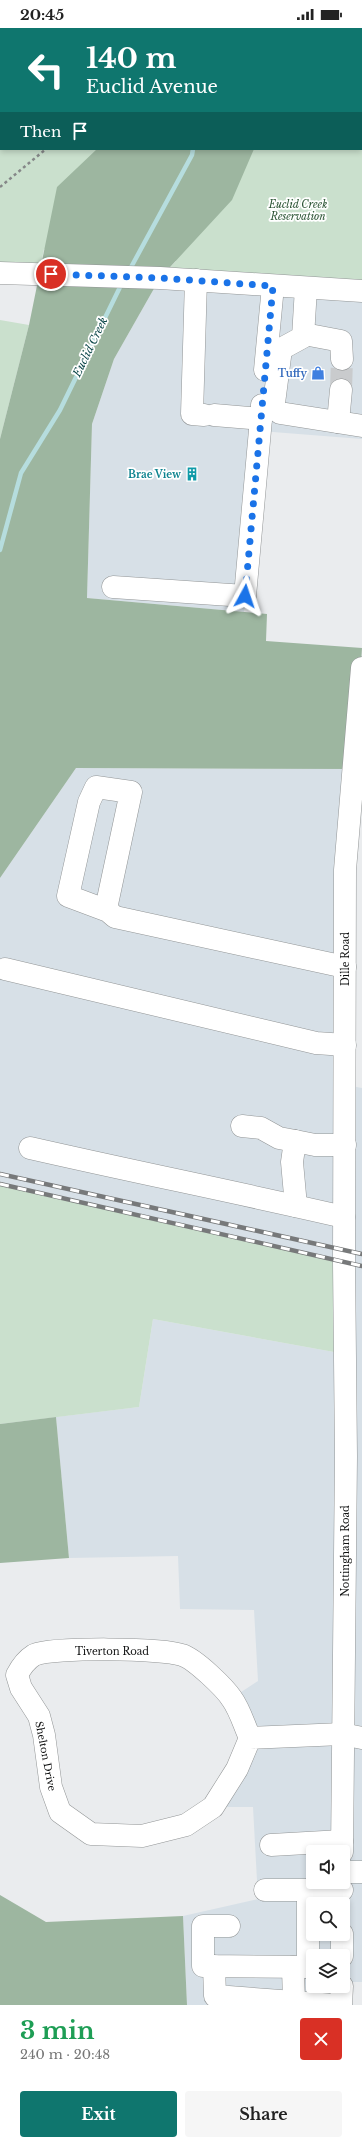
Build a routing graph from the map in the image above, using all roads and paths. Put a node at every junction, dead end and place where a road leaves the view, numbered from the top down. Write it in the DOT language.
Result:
graph roads {
  1 [pos="45,150"];
  2 [pos="0,187"];
  3 [pos="0,273"];
  4 [pos="196,280"];
  5 [pos="273,286"];
  6 [pos="306,288"];
  7 [pos="362,291"];
  8 [pos="304,334"];
  9 [pos="339,349"];
  10 [pos="341,390"];
  11 [pos="261,419"];
  12 [pos="338,422"];
  13 [pos="362,426"];
  14 [pos="113,587"];
  15 [pos="362,668"];
  16 [pos="108,911"];
  17 [pos="345,967"];
  18 [pos="5,969"];
  19 [pos="345,1045"];
  20 [pos="354,1087"];
  21 [pos="242,1126"];
  22 [pos="295,1141"];
  23 [pos="345,1145"];
  24 [pos="30,1148"];
  25 [pos="353,1178"];
  26 [pos="296,1206"];
  27 [pos="344,1217"];
  28 [pos="345,1250"];
  29 [pos="354,1416"];
  30 [pos="354,1659"];
  31 [pos="17,1675"];
  32 [pos="352,1736"];
  33 [pos="250,1738"];
  34 [pos="271,1845"];
  35 [pos="334,1845"];
  36 [pos="306,1846"];
  37 [pos="362,1872"];
  38 [pos="350,1878"];
  39 [pos="306,1888"];
  40 [pos="332,1889"];
  41 [pos="265,1890"];
  42 [pos="229,1926"];
  43 [pos="214,1966"];
  44 [pos="305,1967"];
  45 [pos="342,1993"];
  46 [pos="294,2003"];
  47 [pos="335,2005"];
  48 [pos="342,2005"];
  1 -- 2 [label="path"];
  3 -- 4 [label="street"];
  4 -- 5 [label="street"];
  4 -- 11 [label="street"];
  5 -- 6 [label="street"];
  5 -- 11 [label="street"];
  6 -- 7 [label="street"];
  6 -- 8 [label="street"];
  8 -- 9 [label="street"];
  8 -- 12 [label="street"];
  10 -- 12 [label="street"];
  11 -- 14 [label="street"];
  12 -- 13 [label="street"];
  15 -- 17 [label="street, Dille Road"];
  16 -- 16 [label="street"];
  16 -- 17 [label="street"];
  17 -- 19 [label="street, Dille Road"];
  18 -- 19 [label="street"];
  19 -- 20 [label="street, Dille Road"];
  20 -- 23 [label="street, Dille Road"];
  21 -- 22 [label="street"];
  22 -- 23 [label="street"];
  22 -- 26 [label="street"];
  23 -- 25 [label="street, Dille Road"];
  24 -- 26 [label="street"];
  25 -- 27 [label="street, Dille Road"];
  26 -- 27 [label="street"];
  27 -- 28 [label="street, Dille Road"];
  28 -- 29 [label="street, Nottingham Road"];
  29 -- 30 [label="street, Nottingham Road"];
  30 -- 32 [label="street, Nottingham Road"];
  31 -- 33 [label="street, Tiverton Road"];
  31 -- 33 [label="street, Shelton Drive"];
  32 -- 33 [label="street"];
  32 -- 35 [label="street, Nottingham Road"];
  34 -- 36 [label="street"];
  37 -- 38 [label="street"];
  39 -- 41 [label="street"];
  40 -- 44 [label="street"];
  42 -- 43 [label="street"];
  43 -- 44 [label="street"];
  43 -- 46 [label="street"];
  44 -- 46 [label="street"];
  45 -- 48 [label="street"];
  46 -- 47 [label="street"];
}
